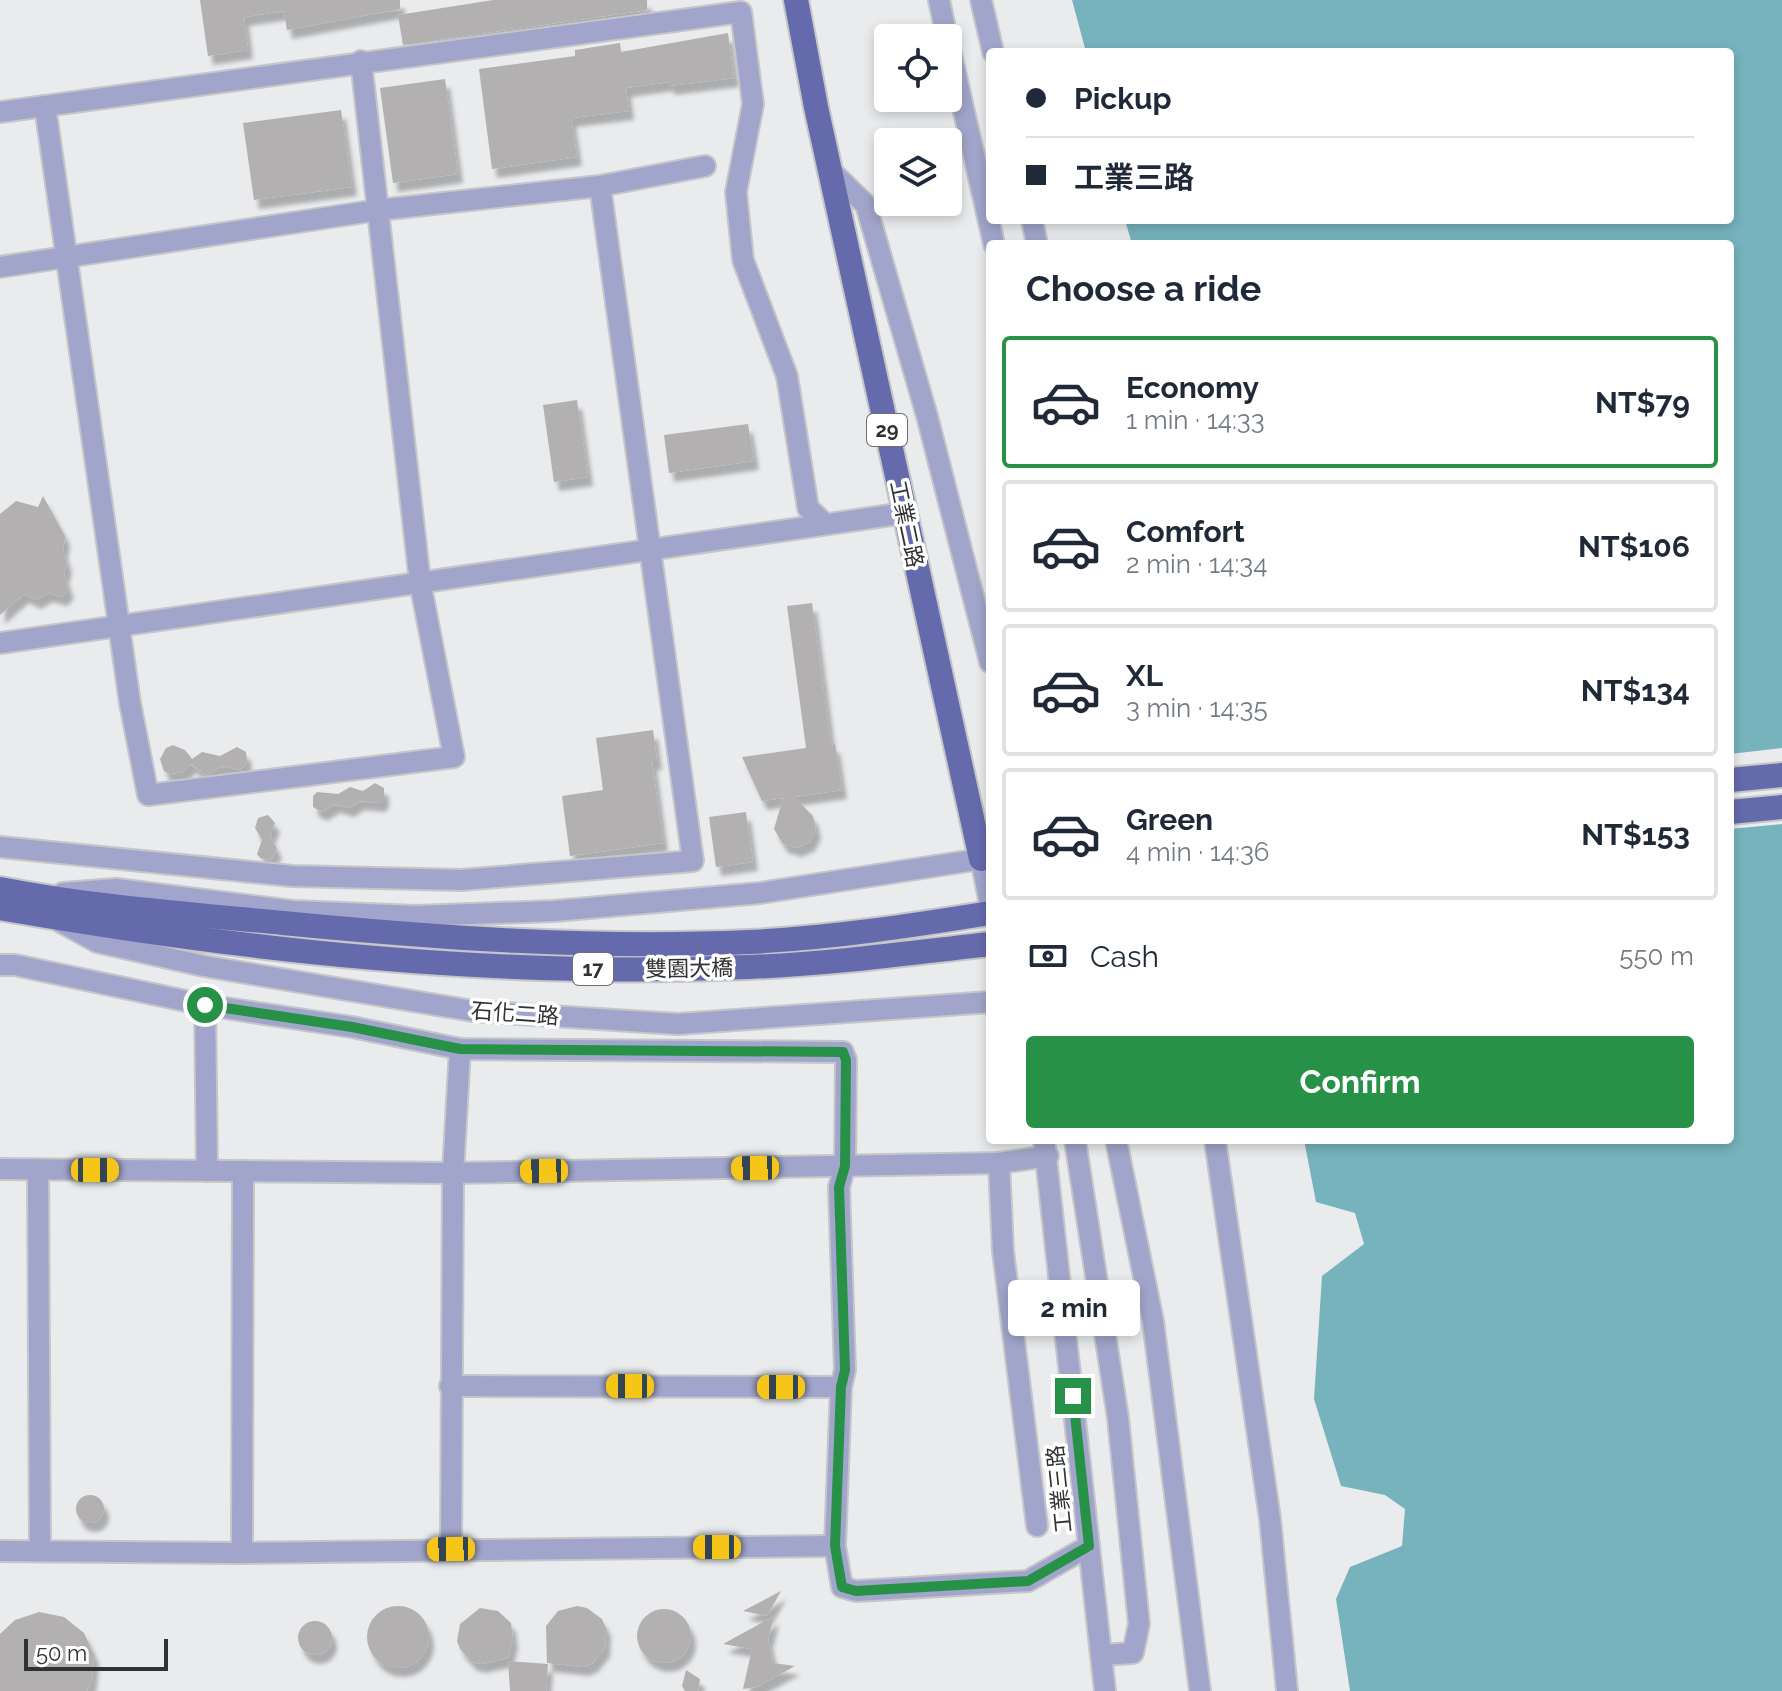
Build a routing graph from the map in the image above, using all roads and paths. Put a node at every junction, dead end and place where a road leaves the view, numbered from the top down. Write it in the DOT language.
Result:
graph roads {
  1 [pos="796,0"];
  2 [pos="939,0"];
  3 [pos="981,0"];
  4 [pos="944,24"];
  5 [pos="992,48"];
  6 [pos="361,61"];
  7 [pos="962,102"];
  8 [pos="45,106"];
  9 [pos="0,112"];
  10 [pos="705,166"];
  11 [pos="830,170"];
  12 [pos="600,186"];
  13 [pos="986,209"];
  14 [pos="378,210"];
  15 [pos="69,259"];
  16 [pos="0,267"];
  17 [pos="905,513"];
  18 [pos="825,524"];
  19 [pos="649,549"];
  20 [pos="420,582"];
  21 [pos="120,627"];
  22 [pos="0,643"];
  23 [pos="986,646"];
  24 [pos="1782,775"];
  25 [pos="1734,780"];
  26 [pos="1782,807"];
  27 [pos="1734,812"];
  28 [pos="0,847"];
  29 [pos="981,859"];
  30 [pos="986,884"];
  31 [pos="0,889"];
  32 [pos="35,896"];
  33 [pos="0,908"];
  34 [pos="986,914"];
  35 [pos="52,917"];
  36 [pos="196,939"];
  37 [pos="986,944"];
  38 [pos="0,965"];
  39 [pos="986,1002"];
  40 [pos="205,1005"];
  41 [pos="460,1049"];
  42 [pos="1076,1144"];
  43 [pos="1117,1144"];
  44 [pos="1216,1144"];
  45 [pos="1046,1148"];
  46 [pos="999,1163"];
  47 [pos="845,1166"];
  48 [pos="0,1169"];
  49 [pos="38,1170"];
  50 [pos="207,1171"];
  51 [pos="243,1171"];
  52 [pos="453,1173"];
  53 [pos="450,1386"];
  54 [pos="841,1387"];
  55 [pos="1037,1526"];
  56 [pos="835,1546"];
  57 [pos="1089,1546"];
  58 [pos="451,1549"];
  59 [pos="40,1550"];
  60 [pos="0,1551"];
  61 [pos="242,1553"];
  62 [pos="1101,1655"];
  63 [pos="1105,1691"];
  64 [pos="1200,1691"];
  65 [pos="1287,1691"];
  1 -- 11 [label="main road, 工業二路 / 29"];
  2 -- 4 [label="street"];
  3 -- 5 [label="street"];
  6 -- 8 [label="street"];
  6 -- 14 [label="street"];
  6 -- 18 [label="street"];
  7 -- 13 [label="street"];
  8 -- 9 [label="street"];
  8 -- 15 [label="street"];
  10 -- 12 [label="street"];
  11 -- 17 [label="main road, 工業二路 / 29"];
  11 -- 23 [label="street"];
  12 -- 14 [label="street"];
  12 -- 19 [label="street"];
  14 -- 15 [label="street"];
  14 -- 20 [label="street"];
  15 -- 16 [label="street"];
  15 -- 21 [label="street"];
  17 -- 18 [label="street"];
  17 -- 29 [label="main road, 工業二路 / 29"];
  18 -- 19 [label="street"];
  19 -- 20 [label="street"];
  19 -- 28 [label="street"];
  20 -- 21 [label="street"];
  20 -- 21 [label="street"];
  21 -- 22 [label="street"];
  24 -- 25 [label="main road"];
  26 -- 27 [label="main road"];
  29 -- 30 [label="street"];
  29 -- 32 [label="street"];
  31 -- 32 [label="main road, 17"];
  32 -- 34 [label="main road, 雙園大橋 / 17"];
  33 -- 35 [label="main road, 石化二路 / 17"];
  35 -- 36 [label="main road, 石化二路 / 17"];
  35 -- 39 [label="street, 石化二路"];
  36 -- 37 [label="main road, 雙園大橋 / 17"];
  38 -- 40 [label="street"];
  40 -- 41 [label="street"];
  40 -- 50 [label="street"];
  41 -- 47 [label="street"];
  41 -- 52 [label="street"];
  42 -- 62 [label="street"];
  43 -- 64 [label="street"];
  44 -- 65 [label="street"];
  45 -- 46 [label="street"];
  45 -- 57 [label="street, 工業三路"];
  46 -- 47 [label="street"];
  46 -- 55 [label="street"];
  47 -- 52 [label="street"];
  47 -- 54 [label="street"];
  48 -- 49 [label="street"];
  49 -- 50 [label="street"];
  49 -- 59 [label="street"];
  50 -- 51 [label="street"];
  51 -- 52 [label="street"];
  51 -- 61 [label="street"];
  52 -- 53 [label="street"];
  53 -- 54 [label="street"];
  53 -- 58 [label="street"];
  54 -- 56 [label="street"];
  56 -- 57 [label="street"];
  56 -- 58 [label="street"];
  57 -- 62 [label="street, 工業三路"];
  58 -- 61 [label="street"];
  59 -- 60 [label="street"];
  59 -- 61 [label="street"];
  62 -- 63 [label="street, 工業三路"];
}
